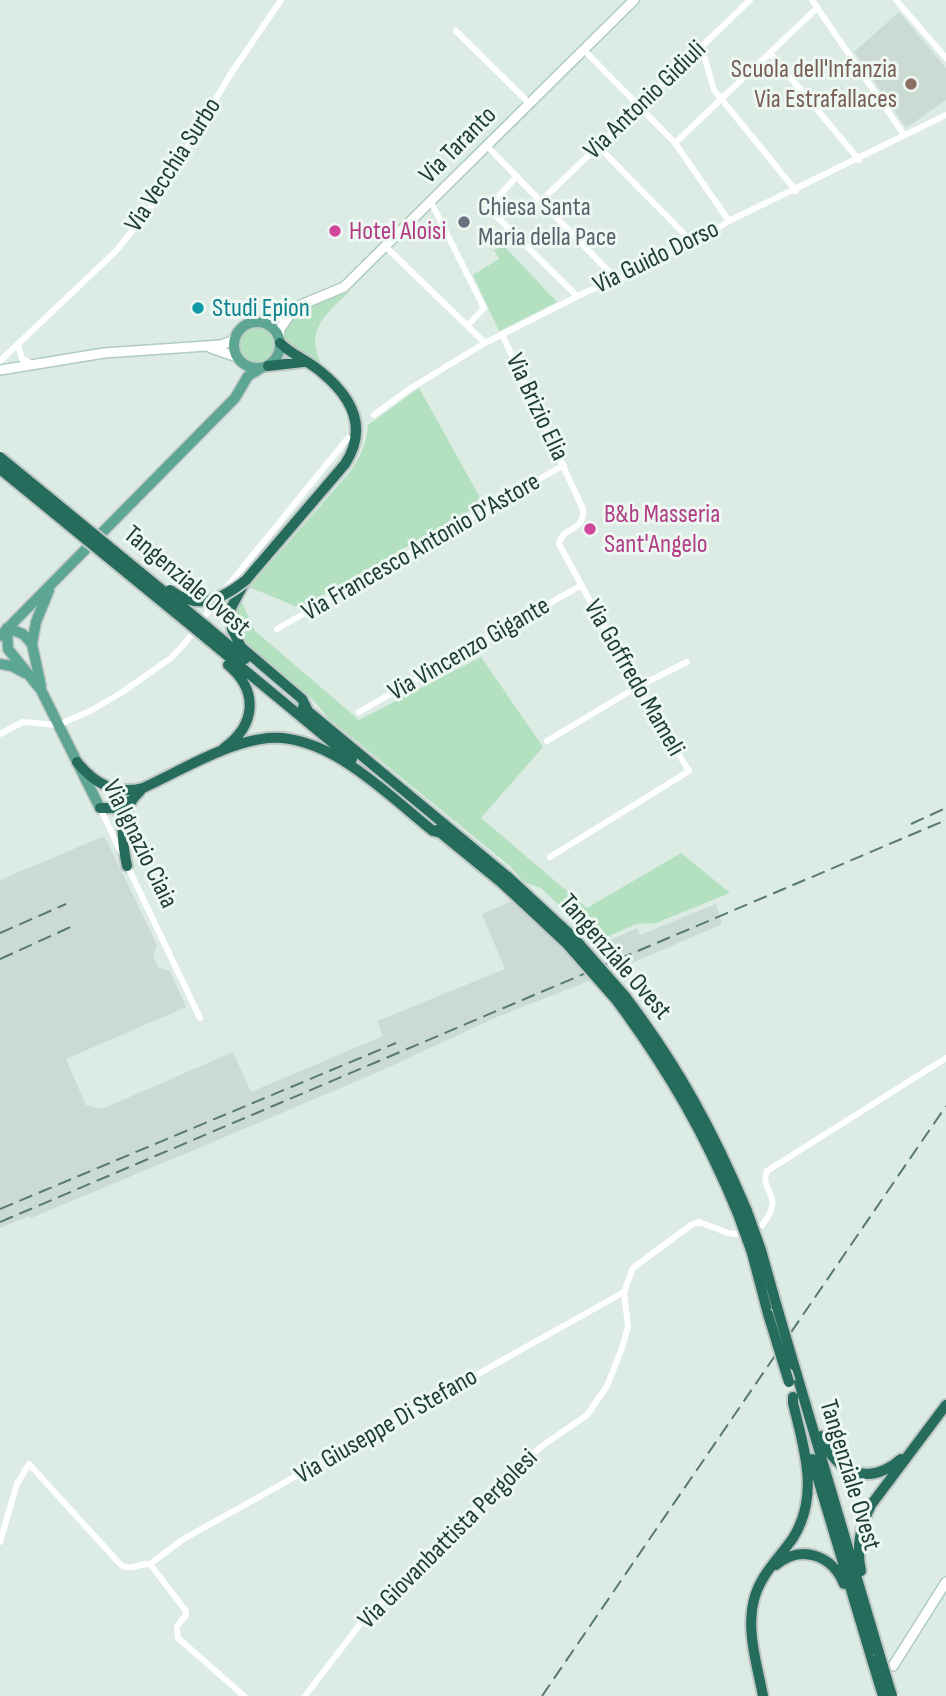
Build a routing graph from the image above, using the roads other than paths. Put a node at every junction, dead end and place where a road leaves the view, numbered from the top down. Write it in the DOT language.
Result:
graph roads {
  1 [pos="281,0"];
  2 [pos="634,0"];
  3 [pos="750,0"];
  4 [pos="812,0"];
  5 [pos="896,0"];
  6 [pos="817,8"];
  7 [pos="456,32"];
  8 [pos="701,46"];
  9 [pos="584,50"];
  10 [pos="770,53"];
  11 [pos="946,58"];
  12 [pos="722,99"];
  13 [pos="529,103"];
  14 [pos="638,104"];
  15 [pos="946,115"];
  16 [pos="904,135"];
  17 [pos="675,143"];
  18 [pos="597,145"];
  19 [pos="487,146"];
  20 [pos="859,160"];
  21 [pos="517,176"];
  22 [pos="796,191"];
  23 [pos="541,201"];
  24 [pos="431,202"];
  25 [pos="729,221"];
  26 [pos="693,243"];
  27 [pos="386,247"];
  28 [pos="617,280"];
  29 [pos="577,296"];
  30 [pos="300,305"];
  31 [pos="258,322"];
  32 [pos="468,325"];
  33 [pos="502,334"];
  34 [pos="236,335"];
  35 [pos="279,341"];
  36 [pos="485,342"];
  37 [pos="18,344"];
  38 [pos="202,347"];
  39 [pos="239,359"];
  40 [pos="0,361"];
  41 [pos="305,362"];
  42 [pos="33,364"];
  43 [pos="264,367"];
  44 [pos="0,370"];
  45 [pos="221,411"];
  46 [pos="374,415"];
  47 [pos="348,438"];
  48 [pos="0,457"];
  49 [pos="564,465"];
  50 [pos="0,469"];
  51 [pos="106,544"];
  52 [pos="54,580"];
  53 [pos="246,580"];
  54 [pos="580,586"];
  55 [pos="277,629"];
  56 [pos="4,632"];
  57 [pos="201,633"];
  58 [pos="32,644"];
  59 [pos="687,662"];
  60 [pos="0,664"];
  61 [pos="29,675"];
  62 [pos="637,687"];
  63 [pos="41,690"];
  64 [pos="308,711"];
  65 [pos="359,712"];
  66 [pos="58,725"];
  67 [pos="0,734"];
  68 [pos="547,741"];
  69 [pos="213,755"];
  70 [pos="77,762"];
  71 [pos="128,796"];
  72 [pos="100,808"];
  73 [pos="441,833"];
  74 [pos="550,857"];
  75 [pos="127,866"];
  76 [pos="506,881"];
  77 [pos="200,1018"];
  78 [pos="946,1058"];
  79 [pos="762,1225"];
  80 [pos="736,1234"];
  81 [pos="624,1292"];
  82 [pos="773,1310"];
  83 [pos="793,1374"];
  84 [pos="793,1397"];
  85 [pos="946,1405"];
  86 [pos="911,1450"];
  87 [pos="0,1542"];
  88 [pos="150,1564"];
  89 [pos="764,1577"];
  90 [pos="946,1582"];
  91 [pos="872,1629"];
  92 [pos="876,1657"];
  93 [pos="893,1666"];
  94 [pos="244,1696"];
  95 [pos="305,1696"];
  96 [pos="763,1696"];
  97 [pos="883,1696"];
  98 [pos="892,1696"];
  1 -- 37 [label="street, Via Vecchia Surbo"];
  2 -- 9 [label="main road, Via Taranto"];
  3 -- 8 [label="street, Via Antonio Gidiuli"];
  4 -- 6 [label="street"];
  5 -- 11 [label="street"];
  6 -- 10 [label="street"];
  6 -- 16 [label="street"];
  7 -- 13 [label="street"];
  8 -- 12 [label="street"];
  8 -- 14 [label="street, Via Antonio Gidiuli"];
  9 -- 13 [label="main road, Via Taranto"];
  9 -- 14 [label="street"];
  10 -- 12 [label="street"];
  10 -- 20 [label="street"];
  12 -- 17 [label="street"];
  12 -- 22 [label="street"];
  13 -- 19 [label="main road, Via Taranto"];
  14 -- 17 [label="street"];
  14 -- 18 [label="street, Via Antonio Gidiuli"];
  15 -- 16 [label="street, Via Guido Dorso"];
  16 -- 20 [label="street, Via Guido Dorso"];
  17 -- 25 [label="street"];
  18 -- 23 [label="street, Via Antonio Gidiuli"];
  18 -- 26 [label="street"];
  19 -- 21 [label="street"];
  19 -- 24 [label="main road, Via Taranto"];
  20 -- 22 [label="street, Via Guido Dorso"];
  21 -- 23 [label="street"];
  21 -- 29 [label="street"];
  22 -- 25 [label="street, Via Guido Dorso"];
  23 -- 28 [label="street"];
  24 -- 27 [label="main road, Via Taranto"];
  24 -- 32 [label="street"];
  25 -- 26 [label="street, Via Guido Dorso"];
  26 -- 28 [label="street, Via Guido Dorso"];
  27 -- 30 [label="main road, Via Taranto"];
  27 -- 32 [label="street"];
  28 -- 29 [label="street, Via Guido Dorso"];
  29 -- 33 [label="street, Via Guido Dorso"];
  30 -- 31 [label="main road, Via Taranto"];
  30 -- 35 [label="main road"];
  31 -- 34 [label="main road, Via Taranto"];
  31 -- 35 [label="main road"];
  32 -- 36 [label="street"];
  33 -- 36 [label="street, Via Guido Dorso"];
  33 -- 49 [label="street, Via Brizio Elia"];
  34 -- 38 [label="main road"];
  34 -- 39 [label="main road"];
  35 -- 41 [label="highway"];
  35 -- 43 [label="main road"];
  36 -- 46 [label="street, Via Guido Dorso"];
  37 -- 40 [label="street, Via Vecchia Surbo"];
  37 -- 42 [label="street"];
  38 -- 39 [label="main road"];
  38 -- 42 [label="main road"];
  39 -- 43 [label="main road"];
  39 -- 45 [label="main road"];
  41 -- 43 [label="highway"];
  41 -- 53 [label="highway"];
  42 -- 44 [label="main road"];
  43 -- 45 [label="main road"];
  45 -- 52 [label="main road"];
  47 -- 66 [label="street"];
  48 -- 51 [label="highway, Tangenziale Ovest, bridge"];
  49 -- 54 [label="street, Via Brizio Elia"];
  49 -- 55 [label="street, Via Francesco Antonio D'Astore"];
  50 -- 57 [label="highway, Tangenziale Ovest, bridge"];
  51 -- 53 [label="highway, bridge"];
  51 -- 57 [label="highway, Tangenziale Ovest, bridge"];
  52 -- 56 [label="main road"];
  52 -- 58 [label="main road, Via Ignazio Ciaia"];
  53 -- 64 [label="highway"];
  54 -- 62 [label="street, Via Goffredo Mameli"];
  54 -- 65 [label="street, Via Vincenzo Gigante"];
  56 -- 58 [label="main road"];
  56 -- 61 [label="main road, Via Ignazio Ciaia"];
  57 -- 64 [label="highway, Tangenziale Ovest"];
  57 -- 69 [label="highway"];
  57 -- 73 [label="highway, Tangenziale Ovest"];
  58 -- 63 [label="main road, Via Ignazio Ciaia"];
  59 -- 62 [label="street"];
  60 -- 61 [label="main road"];
  61 -- 63 [label="main road, Via Ignazio Ciaia"];
  62 -- 68 [label="street"];
  62 -- 74 [label="street, Via Goffredo Mameli"];
  63 -- 66 [label="main road, Via Ignazio Ciaia"];
  64 -- 76 [label="highway, Tangenziale Ovest"];
  66 -- 67 [label="street"];
  66 -- 70 [label="main road, Via Ignazio Ciaia"];
  69 -- 71 [label="highway"];
  69 -- 73 [label="highway"];
  70 -- 71 [label="highway"];
  70 -- 72 [label="main road, Via Ignazio Ciaia"];
  71 -- 72 [label="highway"];
  71 -- 75 [label="highway"];
  72 -- 75 [label="street, Via Ignazio Ciaia"];
  73 -- 76 [label="highway, Tangenziale Ovest"];
  75 -- 77 [label="street, Via Ignazio Ciaia"];
  76 -- 82 [label="highway, Tangenziale Ovest, bridge"];
  78 -- 79 [label="street"];
  80 -- 81 [label="street"];
  81 -- 88 [label="street, Via Giuseppe Di Stefano"];
  81 -- 95 [label="street, Via Giovanbattista Pergolesi"];
  82 -- 83 [label="highway, Tangenziale Ovest, bridge"];
  82 -- 83 [label="highway, Tangenziale Ovest, bridge"];
  83 -- 84 [label="highway, Tangenziale Ovest"];
  83 -- 86 [label="highway"];
  83 -- 91 [label="highway, Tangenziale Ovest"];
  84 -- 89 [label="highway"];
  84 -- 92 [label="highway, Tangenziale Ovest"];
  85 -- 86 [label="highway"];
  86 -- 91 [label="highway"];
  87 -- 88 [label="street"];
  88 -- 94 [label="street"];
  89 -- 92 [label="highway"];
  89 -- 96 [label="highway"];
  90 -- 93 [label="main road"];
  91 -- 92 [label="highway, Tangenziale Ovest"];
  92 -- 97 [label="highway, Tangenziale Ovest, bridge"];
  92 -- 98 [label="highway, Tangenziale Ovest, bridge"];
}
